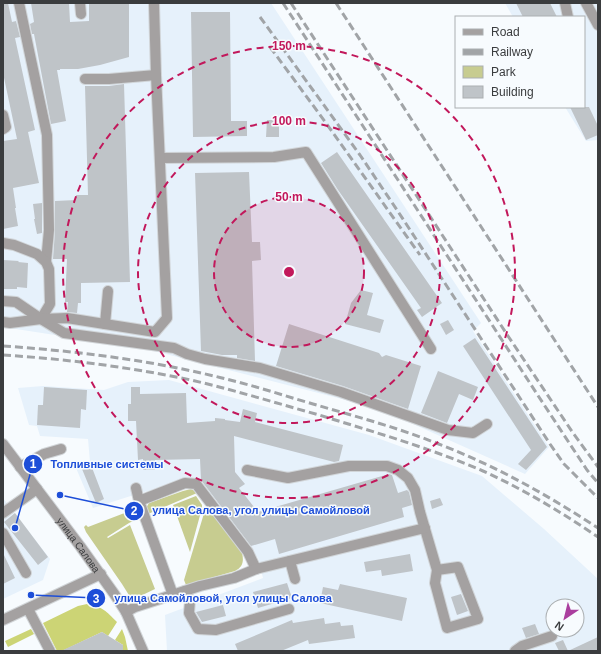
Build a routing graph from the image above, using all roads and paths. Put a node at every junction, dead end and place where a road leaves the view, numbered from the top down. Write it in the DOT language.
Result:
graph roads {
  1 [pos="19,3"];
  2 [pos="80,3"];
  3 [pos="154,3"];
  4 [pos="565,3"];
  5 [pos="586,3"];
  6 [pos="81,14"];
  7 [pos="568,16"];
  8 [pos="598,25"];
  9 [pos="156,75"];
  10 [pos="86,79"];
  11 [pos="3,115"];
  12 [pos="3,130"];
  13 [pos="160,158"];
  14 [pos="3,243"];
  15 [pos="46,262"];
  16 [pos="108,291"];
  17 [pos="3,301"];
  18 [pos="41,319"];
  19 [pos="3,322"];
  20 [pos="105,324"];
  21 [pos="431,349"];
  22 [pos="487,424"];
  23 [pos="3,444"];
  24 [pos="61,449"];
  25 [pos="20,467"];
  26 [pos="247,470"];
  27 [pos="136,488"];
  28 [pos="37,489"];
  29 [pos="139,500"];
  30 [pos="3,513"];
  31 [pos="425,528"];
  32 [pos="3,533"];
  33 [pos="290,561"];
  34 [pos="256,569"];
  35 [pos="437,570"];
  36 [pos="26,573"];
  37 [pos="101,574"];
  38 [pos="295,579"];
  39 [pos="185,591"];
  40 [pos="173,594"];
  41 [pos="28,609"];
  42 [pos="289,609"];
  43 [pos="126,612"];
  44 [pos="3,620"];
  45 [pos="546,638"];
  46 [pos="45,650"];
  47 [pos="143,651"];
  48 [pos="515,651"];
  1 -- 15 [label="street"];
  2 -- 6 [label="street"];
  3 -- 9 [label="street"];
  4 -- 7 [label="street"];
  5 -- 8 [label="street"];
  9 -- 10 [label="street"];
  9 -- 13 [label="street"];
  11 -- 12 [label="street"];
  13 -- 20 [label="street"];
  13 -- 21 [label="street"];
  14 -- 15 [label="street"];
  15 -- 18 [label="street"];
  16 -- 20 [label="street"];
  17 -- 18 [label="street"];
  18 -- 19 [label="street"];
  18 -- 20 [label="street"];
  18 -- 22 [label="street"];
  23 -- 25 [label="street, улица Салова"];
  24 -- 25 [label="street"];
  25 -- 28 [label="street, улица Салова"];
  26 -- 31 [label="street"];
  27 -- 29 [label="street"];
  28 -- 30 [label="street"];
  28 -- 37 [label="street, улица Салова"];
  29 -- 34 [label="street"];
  29 -- 40 [label="street"];
  31 -- 33 [label="street"];
  31 -- 35 [label="street"];
  32 -- 36 [label="street"];
  33 -- 34 [label="street"];
  33 -- 38 [label="street"];
  34 -- 39 [label="street"];
  35 -- 35 [label="street"];
  37 -- 41 [label="street"];
  37 -- 43 [label="street, улица Салова"];
  39 -- 40 [label="street"];
  39 -- 42 [label="street"];
  40 -- 43 [label="street"];
  41 -- 44 [label="street"];
  41 -- 46 [label="street"];
  43 -- 47 [label="street, улица Салова"];
  45 -- 48 [label="street"];
}
